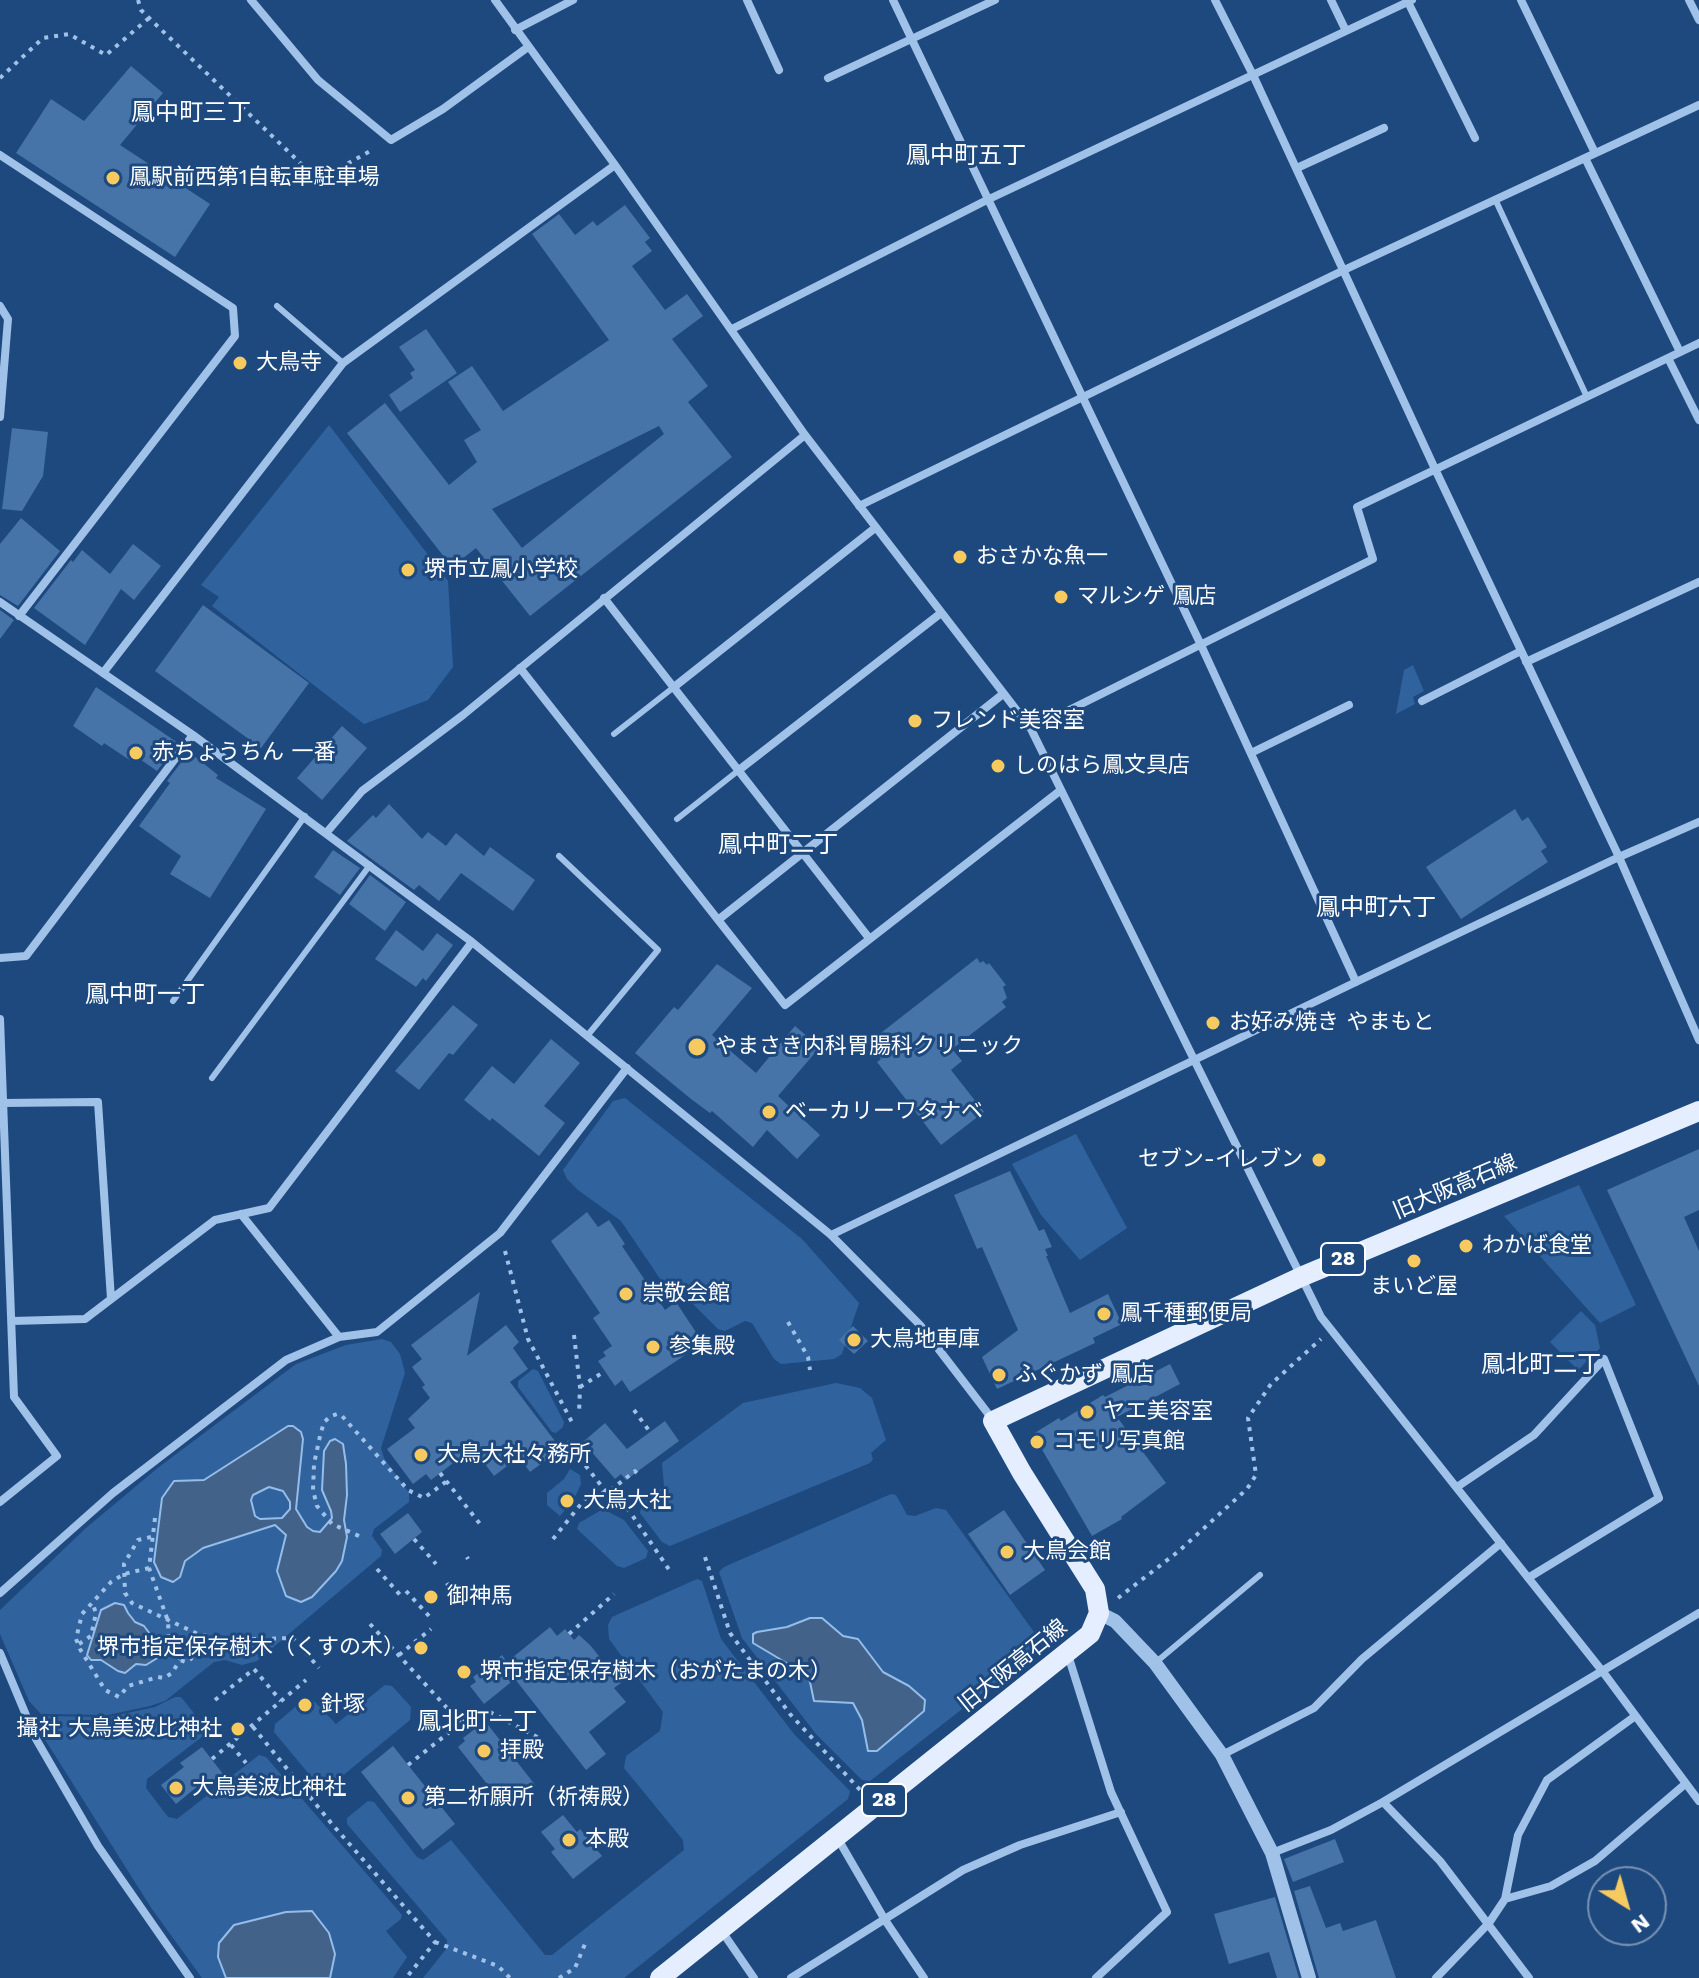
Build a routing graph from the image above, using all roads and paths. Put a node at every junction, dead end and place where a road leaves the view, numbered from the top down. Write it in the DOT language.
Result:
graph roads {
  1 [pos="138,0"];
  2 [pos="251,0"];
  3 [pos="495,0"];
  4 [pos="573,0"];
  5 [pos="747,0"];
  6 [pos="893,0"];
  7 [pos="995,0"];
  8 [pos="1215,0"];
  9 [pos="1331,0"];
  10 [pos="1521,0"];
  11 [pos="1689,0"];
  12 [pos="1410,1"];
  13 [pos="149,18"];
  14 [pos="1699,20"];
  15 [pos="515,30"];
  16 [pos="1346,31"];
  17 [pos="913,40"];
  18 [pos="528,47"];
  19 [pos="779,70"];
  20 [pos="1253,75"];
  21 [pos="0,78"];
  22 [pos="828,78"];
  23 [pos="1699,105"];
  24 [pos="1384,128"];
  25 [pos="1475,138"];
  26 [pos="391,140"];
  27 [pos="1595,153"];
  28 [pos="0,155"];
  29 [pos="1585,158"];
  30 [pos="615,165"];
  31 [pos="1297,168"];
  32 [pos="1495,199"];
  33 [pos="987,200"];
  34 [pos="1344,270"];
  35 [pos="0,306"];
  36 [pos="277,306"];
  37 [pos="732,329"];
  38 [pos="1699,343"];
  39 [pos="1680,352"];
  40 [pos="1668,358"];
  41 [pos="343,363"];
  42 [pos="1587,397"];
  43 [pos="1083,398"];
  44 [pos="0,417"];
  45 [pos="1699,420"];
  46 [pos="805,435"];
  47 [pos="1435,469"];
  48 [pos="859,506"];
  49 [pos="875,528"];
  50 [pos="1699,582"];
  51 [pos="604,598"];
  52 [pos="0,602"];
  53 [pos="941,613"];
  54 [pos="19,616"];
  55 [pos="1200,643"];
  56 [pos="1521,651"];
  57 [pos="1526,662"];
  58 [pos="520,668"];
  59 [pos="103,673"];
  60 [pos="674,687"];
  61 [pos="1003,694"];
  62 [pos="1422,701"];
  63 [pos="1349,705"];
  64 [pos="1031,729"];
  65 [pos="614,734"];
  66 [pos="193,735"];
  67 [pos="1251,753"];
  68 [pos="739,770"];
  69 [pos="1061,790"];
  70 [pos="305,816"];
  71 [pos="677,819"];
  72 [pos="1699,822"];
  73 [pos="327,832"];
  74 [pos="803,853"];
  75 [pos="559,856"];
  76 [pos="1619,857"];
  77 [pos="370,865"];
  78 [pos="718,920"];
  79 [pos="869,938"];
  80 [pos="472,942"];
  81 [pos="0,958"];
  82 [pos="1356,982"];
  83 [pos="173,1001"];
  84 [pos="0,1019"];
  85 [pos="587,1036"];
  86 [pos="1699,1040"];
  87 [pos="1195,1060"];
  88 [pos="627,1068"];
  89 [pos="212,1078"];
  90 [pos="2,1103"];
  91 [pos="1699,1111"];
  92 [pos="241,1214"];
  93 [pos="500,1233"];
  94 [pos="831,1235"];
  95 [pos="1303,1276"];
  96 [pos="111,1299"];
  97 [pos="12,1321"];
  98 [pos="788,1322"];
  99 [pos="1331,1329"];
  100 [pos="574,1335"];
  101 [pos="339,1337"];
  102 [pos="810,1370"];
  103 [pos="605,1371"];
  104 [pos="580,1387"];
  105 [pos="634,1410"];
  106 [pos="579,1414"];
  107 [pos="993,1421"];
  108 [pos="574,1426"];
  109 [pos="650,1432"];
  110 [pos="567,1442"];
  111 [pos="440,1473"];
  112 [pos="640,1477"];
  113 [pos="447,1481"];
  114 [pos="1457,1487"];
  115 [pos="607,1493"];
  116 [pos="0,1502"];
  117 [pos="155,1518"];
  118 [pos="480,1524"];
  119 [pos="359,1536"];
  120 [pos="151,1537"];
  121 [pos="414,1539"];
  122 [pos="553,1539"];
  123 [pos="1501,1543"];
  124 [pos="705,1557"];
  125 [pos="436,1564"];
  126 [pos="149,1568"];
  127 [pos="377,1569"];
  128 [pos="670,1571"];
  129 [pos="124,1574"];
  130 [pos="1260,1575"];
  131 [pos="1528,1578"];
  132 [pos="406,1591"];
  133 [pos="0,1593"];
  134 [pos="614,1594"];
  135 [pos="401,1596"];
  136 [pos="92,1602"];
  137 [pos="1099,1613"];
  138 [pos="1699,1613"];
  139 [pos="429,1616"];
  140 [pos="168,1621"];
  141 [pos="370,1624"];
  142 [pos="431,1629"];
  143 [pos="198,1634"];
  144 [pos="569,1634"];
  145 [pos="78,1645"];
  146 [pos="0,1653"];
  147 [pos="1068,1654"];
  148 [pos="399,1655"];
  149 [pos="180,1660"];
  150 [pos="1155,1663"];
  151 [pos="319,1668"];
  152 [pos="1603,1672"];
  153 [pos="306,1680"];
  154 [pos="215,1700"];
  155 [pos="281,1701"];
  156 [pos="1634,1717"];
  157 [pos="461,1723"];
  158 [pos="253,1727"];
  159 [pos="470,1733"];
  160 [pos="539,1738"];
  161 [pos="231,1745"];
  162 [pos="1222,1755"];
  163 [pos="212,1759"];
  164 [pos="246,1763"];
  165 [pos="408,1765"];
  166 [pos="1684,1785"];
  167 [pos="865,1794"];
  168 [pos="1699,1801"];
  169 [pos="1383,1802"];
  170 [pos="1121,1812"];
  171 [pos="837,1837"];
  172 [pos="1272,1853"];
  173 [pos="1505,1899"];
  174 [pos="885,1920"];
  175 [pos="1489,1923"];
  176 [pos="721,1930"];
  177 [pos="435,1942"];
  178 [pos="585,1944"];
  179 [pos="190,1978"];
  180 [pos="406,1978"];
  181 [pos="510,1978"];
  182 [pos="559,1978"];
  183 [pos="660,1978"];
  184 [pos="754,1978"];
  185 [pos="791,1978"];
  186 [pos="924,1978"];
  187 [pos="1096,1978"];
  188 [pos="1309,1978"];
  189 [pos="1436,1978"];
  190 [pos="1529,1978"];
  1 -- 13 [label="path"];
  2 -- 26 [label="street"];
  3 -- 15 [label="street"];
  4 -- 15 [label="street"];
  5 -- 19 [label="street"];
  6 -- 17 [label="street"];
  7 -- 17 [label="street"];
  8 -- 20 [label="street"];
  9 -- 16 [label="street"];
  10 -- 27 [label="street"];
  11 -- 14 [label="street"];
  12 -- 16 [label="street"];
  12 -- 25 [label="street"];
  13 -- 21 [label="path"];
  13 -- 26 [label="path"];
  15 -- 18 [label="street"];
  16 -- 20 [label="street"];
  17 -- 22 [label="street"];
  17 -- 33 [label="street"];
  18 -- 26 [label="street"];
  18 -- 30 [label="street"];
  20 -- 31 [label="street"];
  20 -- 33 [label="street"];
  23 -- 27 [label="street"];
  24 -- 31 [label="street"];
  27 -- 29 [label="street"];
  28 -- 54 [label="street"];
  29 -- 32 [label="street"];
  29 -- 39 [label="street"];
  30 -- 37 [label="street"];
  30 -- 41 [label="street"];
  31 -- 34 [label="street"];
  32 -- 34 [label="street"];
  32 -- 42 [label="lane"];
  33 -- 37 [label="street"];
  33 -- 43 [label="street"];
  34 -- 43 [label="street"];
  34 -- 47 [label="street"];
  35 -- 44 [label="street"];
  36 -- 41 [label="lane"];
  37 -- 46 [label="street"];
  38 -- 39 [label="street"];
  39 -- 40 [label="street"];
  40 -- 42 [label="street"];
  40 -- 45 [label="street"];
  41 -- 59 [label="street"];
  42 -- 47 [label="street"];
  43 -- 48 [label="street"];
  43 -- 55 [label="street"];
  46 -- 48 [label="street"];
  46 -- 51 [label="street"];
  47 -- 55 [label="street"];
  47 -- 56 [label="street"];
  48 -- 49 [label="street"];
  49 -- 53 [label="street"];
  49 -- 60 [label="street"];
  50 -- 57 [label="street"];
  51 -- 58 [label="street"];
  51 -- 60 [label="street"];
  52 -- 54 [label="street"];
  53 -- 61 [label="street"];
  53 -- 68 [label="street"];
  54 -- 59 [label="street"];
  55 -- 64 [label="street"];
  55 -- 67 [label="street"];
  56 -- 57 [label="street"];
  56 -- 62 [label="street"];
  57 -- 76 [label="street"];
  58 -- 73 [label="street"];
  58 -- 78 [label="street"];
  59 -- 66 [label="street"];
  60 -- 65 [label="lane"];
  60 -- 68 [label="street"];
  61 -- 64 [label="street"];
  61 -- 74 [label="street"];
  63 -- 67 [label="street"];
  64 -- 69 [label="street"];
  66 -- 70 [label="street"];
  66 -- 81 [label="street"];
  67 -- 82 [label="street"];
  68 -- 71 [label="lane"];
  68 -- 74 [label="street"];
  69 -- 79 [label="street"];
  69 -- 87 [label="street"];
  70 -- 73 [label="street"];
  70 -- 83 [label="lane"];
  72 -- 76 [label="street"];
  73 -- 77 [label="street"];
  74 -- 78 [label="street"];
  74 -- 79 [label="street"];
  75 -- 85 [label="lane"];
  76 -- 82 [label="street"];
  76 -- 86 [label="street"];
  77 -- 80 [label="street"];
  77 -- 89 [label="lane"];
  78 -- 79 [label="street"];
  80 -- 85 [label="street"];
  80 -- 92 [label="street"];
  82 -- 87 [label="street"];
  84 -- 90 [label="street"];
  85 -- 88 [label="street"];
  87 -- 94 [label="street"];
  87 -- 95 [label="street"];
  88 -- 93 [label="street"];
  88 -- 94 [label="street"];
  90 -- 96 [label="street"];
  90 -- 97 [label="street"];
  91 -- 95 [label="main road, 旧大阪高石線 / 28"];
  92 -- 96 [label="street"];
  92 -- 101 [label="street"];
  93 -- 101 [label="street"];
  93 -- 108 [label="path"];
  94 -- 107 [label="street"];
  95 -- 99 [label="street"];
  95 -- 107 [label="main road, 旧大阪高石線 / 28"];
  96 -- 97 [label="street"];
  97 -- 116 [label="street"];
  98 -- 102 [label="path"];
  99 -- 114 [label="street"];
  99 -- 137 [label="path"];
  100 -- 104 [label="path"];
  101 -- 133 [label="street"];
  103 -- 104 [label="path"];
  104 -- 106 [label="path"];
  105 -- 109 [label="path"];
  107 -- 137 [label="main road"];
  110 -- 115 [label="path"];
  111 -- 113 [label="path"];
  112 -- 115 [label="path"];
  113 -- 118 [label="path"];
  113 -- 119 [label="path"];
  114 -- 123 [label="street"];
  114 -- 131 [label="street"];
  115 -- 122 [label="path"];
  115 -- 128 [label="path"];
  117 -- 120 [label="path"];
  120 -- 126 [label="path"];
  120 -- 129 [label="path"];
  121 -- 125 [label="path"];
  123 -- 131 [label="street"];
  123 -- 162 [label="street"];
  124 -- 167 [label="path"];
  126 -- 129 [label="path"];
  126 -- 140 [label="path"];
  127 -- 135 [label="path"];
  129 -- 136 [label="path"];
  129 -- 140 [label="path"];
  130 -- 150 [label="lane"];
  131 -- 152 [label="street"];
  132 -- 139 [label="path"];
  134 -- 144 [label="path"];
  136 -- 145 [label="path"];
  136 -- 145 [label="path"];
  137 -- 147 [label="main road, 旧大阪高石線 / 28"];
  137 -- 150 [label="street"];
  138 -- 152 [label="street"];
  140 -- 143 [label="path"];
  140 -- 149 [label="path"];
  141 -- 148 [label="path"];
  142 -- 148 [label="path"];
  143 -- 149 [label="path"];
  143 -- 151 [label="path"];
  145 -- 149 [label="path"];
  146 -- 179 [label="street"];
  147 -- 170 [label="street"];
  147 -- 171 [label="main road, 旧大阪高石線 / 28"];
  148 -- 157 [label="path"];
  150 -- 162 [label="street"];
  152 -- 156 [label="street"];
  152 -- 169 [label="street"];
  153 -- 155 [label="path"];
  154 -- 155 [label="path"];
  155 -- 158 [label="path"];
  156 -- 166 [label="street"];
  156 -- 173 [label="street"];
  157 -- 159 [label="path"];
  157 -- 160 [label="path"];
  157 -- 165 [label="path"];
  158 -- 161 [label="path"];
  158 -- 177 [label="path"];
  161 -- 163 [label="path"];
  161 -- 164 [label="path"];
  162 -- 172 [label="street"];
  166 -- 168 [label="street"];
  166 -- 173 [label="street"];
  169 -- 172 [label="street"];
  169 -- 175 [label="street"];
  170 -- 174 [label="street"];
  170 -- 187 [label="street"];
  171 -- 174 [label="street"];
  171 -- 176 [label="main road, 旧大阪高石線 / 28"];
  172 -- 188 [label="street"];
  173 -- 175 [label="street"];
  174 -- 185 [label="street"];
  174 -- 186 [label="street"];
  175 -- 189 [label="street"];
  175 -- 190 [label="street"];
  176 -- 183 [label="main road, 旧大阪高石線 / 28"];
  176 -- 184 [label="street"];
  177 -- 180 [label="path"];
  177 -- 181 [label="path"];
  178 -- 182 [label="path"];
}
